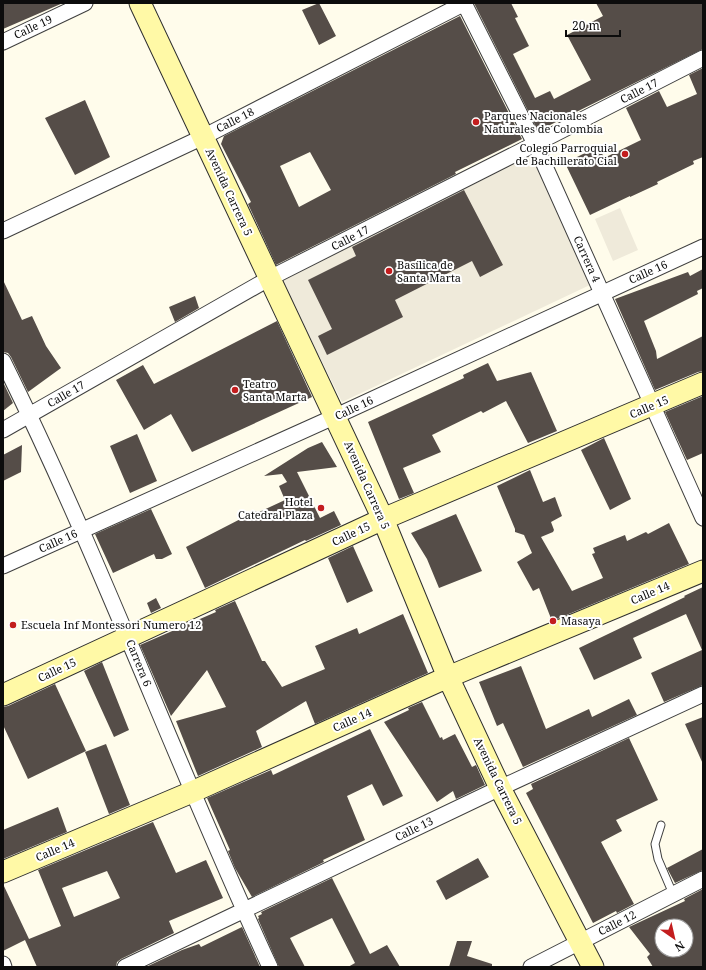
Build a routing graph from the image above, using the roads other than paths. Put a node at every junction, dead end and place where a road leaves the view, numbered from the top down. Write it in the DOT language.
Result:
graph roads {
  1 [pos="85,3"];
  2 [pos="140,3"];
  3 [pos="464,3"];
  4 [pos="3,42"];
  5 [pos="703,58"];
  6 [pos="203,137"];
  7 [pos="535,144"];
  8 [pos="3,231"];
  9 [pos="703,247"];
  10 [pos="270,278"];
  11 [pos="602,292"];
  12 [pos="3,361"];
  13 [pos="703,383"];
  14 [pos="652,406"];
  15 [pos="30,415"];
  16 [pos="336,416"];
  17 [pos="3,430"];
  18 [pos="383,518"];
  19 [pos="703,518"];
  20 [pos="81,531"];
  21 [pos="3,566"];
  22 [pos="703,571"];
  23 [pos="128,636"];
  24 [pos="448,677"];
  25 [pos="703,694"];
  26 [pos="3,695"];
  27 [pos="500,788"];
  28 [pos="192,792"];
  29 [pos="661,824"];
  30 [pos="3,872"];
  31 [pos="703,879"];
  32 [pos="673,894"];
  33 [pos="244,911"];
  34 [pos="579,942"];
  35 [pos="3,964"];
  36 [pos="4,967"];
  37 [pos="125,967"];
  38 [pos="270,967"];
  39 [pos="531,967"];
  40 [pos="593,967"];
  1 -- 4 [label="street, Calle 19"];
  2 -- 6 [label="street, Avenida Carrera 5"];
  3 -- 6 [label="street, Calle 18"];
  3 -- 7 [label="street, Carrera 4"];
  5 -- 7 [label="street, Calle 17"];
  6 -- 8 [label="street, Calle 18"];
  6 -- 10 [label="street, Avenida Carrera 5"];
  7 -- 10 [label="street, Calle 17"];
  7 -- 11 [label="street, Carrera 4"];
  9 -- 11 [label="street, Calle 16"];
  10 -- 15 [label="street, Calle 17"];
  10 -- 16 [label="street, Avenida Carrera 5"];
  11 -- 14 [label="street, Carrera 4"];
  11 -- 16 [label="street, Calle 16"];
  12 -- 15 [label="street, Carrera 6"];
  13 -- 14 [label="street, Calle 15"];
  14 -- 18 [label="street, Calle 15"];
  14 -- 19 [label="street, Carrera 4"];
  15 -- 17 [label="street, Calle 17"];
  15 -- 20 [label="street, Carrera 6"];
  16 -- 18 [label="street, Avenida Carrera 5"];
  16 -- 20 [label="street, Calle 16"];
  18 -- 23 [label="street, Calle 15"];
  18 -- 24 [label="street, Avenida Carrera 5"];
  20 -- 21 [label="street, Calle 16"];
  20 -- 23 [label="street, Carrera 6"];
  22 -- 24 [label="street, Calle 14"];
  23 -- 26 [label="street, Calle 15"];
  23 -- 28 [label="street, Carrera 6"];
  24 -- 27 [label="street, Avenida Carrera 5"];
  24 -- 28 [label="street, Calle 14"];
  25 -- 27 [label="street, Calle 13"];
  27 -- 33 [label="street, Calle 13"];
  27 -- 34 [label="street, Avenida Carrera 5"];
  28 -- 30 [label="street, Calle 14"];
  28 -- 33 [label="street, Carrera 6"];
  29 -- 32 [label="lane"];
  31 -- 32 [label="street, Calle 12"];
  32 -- 34 [label="street, Calle 12"];
  33 -- 37 [label="street, Calle 13"];
  33 -- 38 [label="street, Carrera 6"];
  34 -- 39 [label="street, Calle 12"];
  34 -- 40 [label="street, Avenida Carrera 5"];
  35 -- 36 [label="street"];
}
